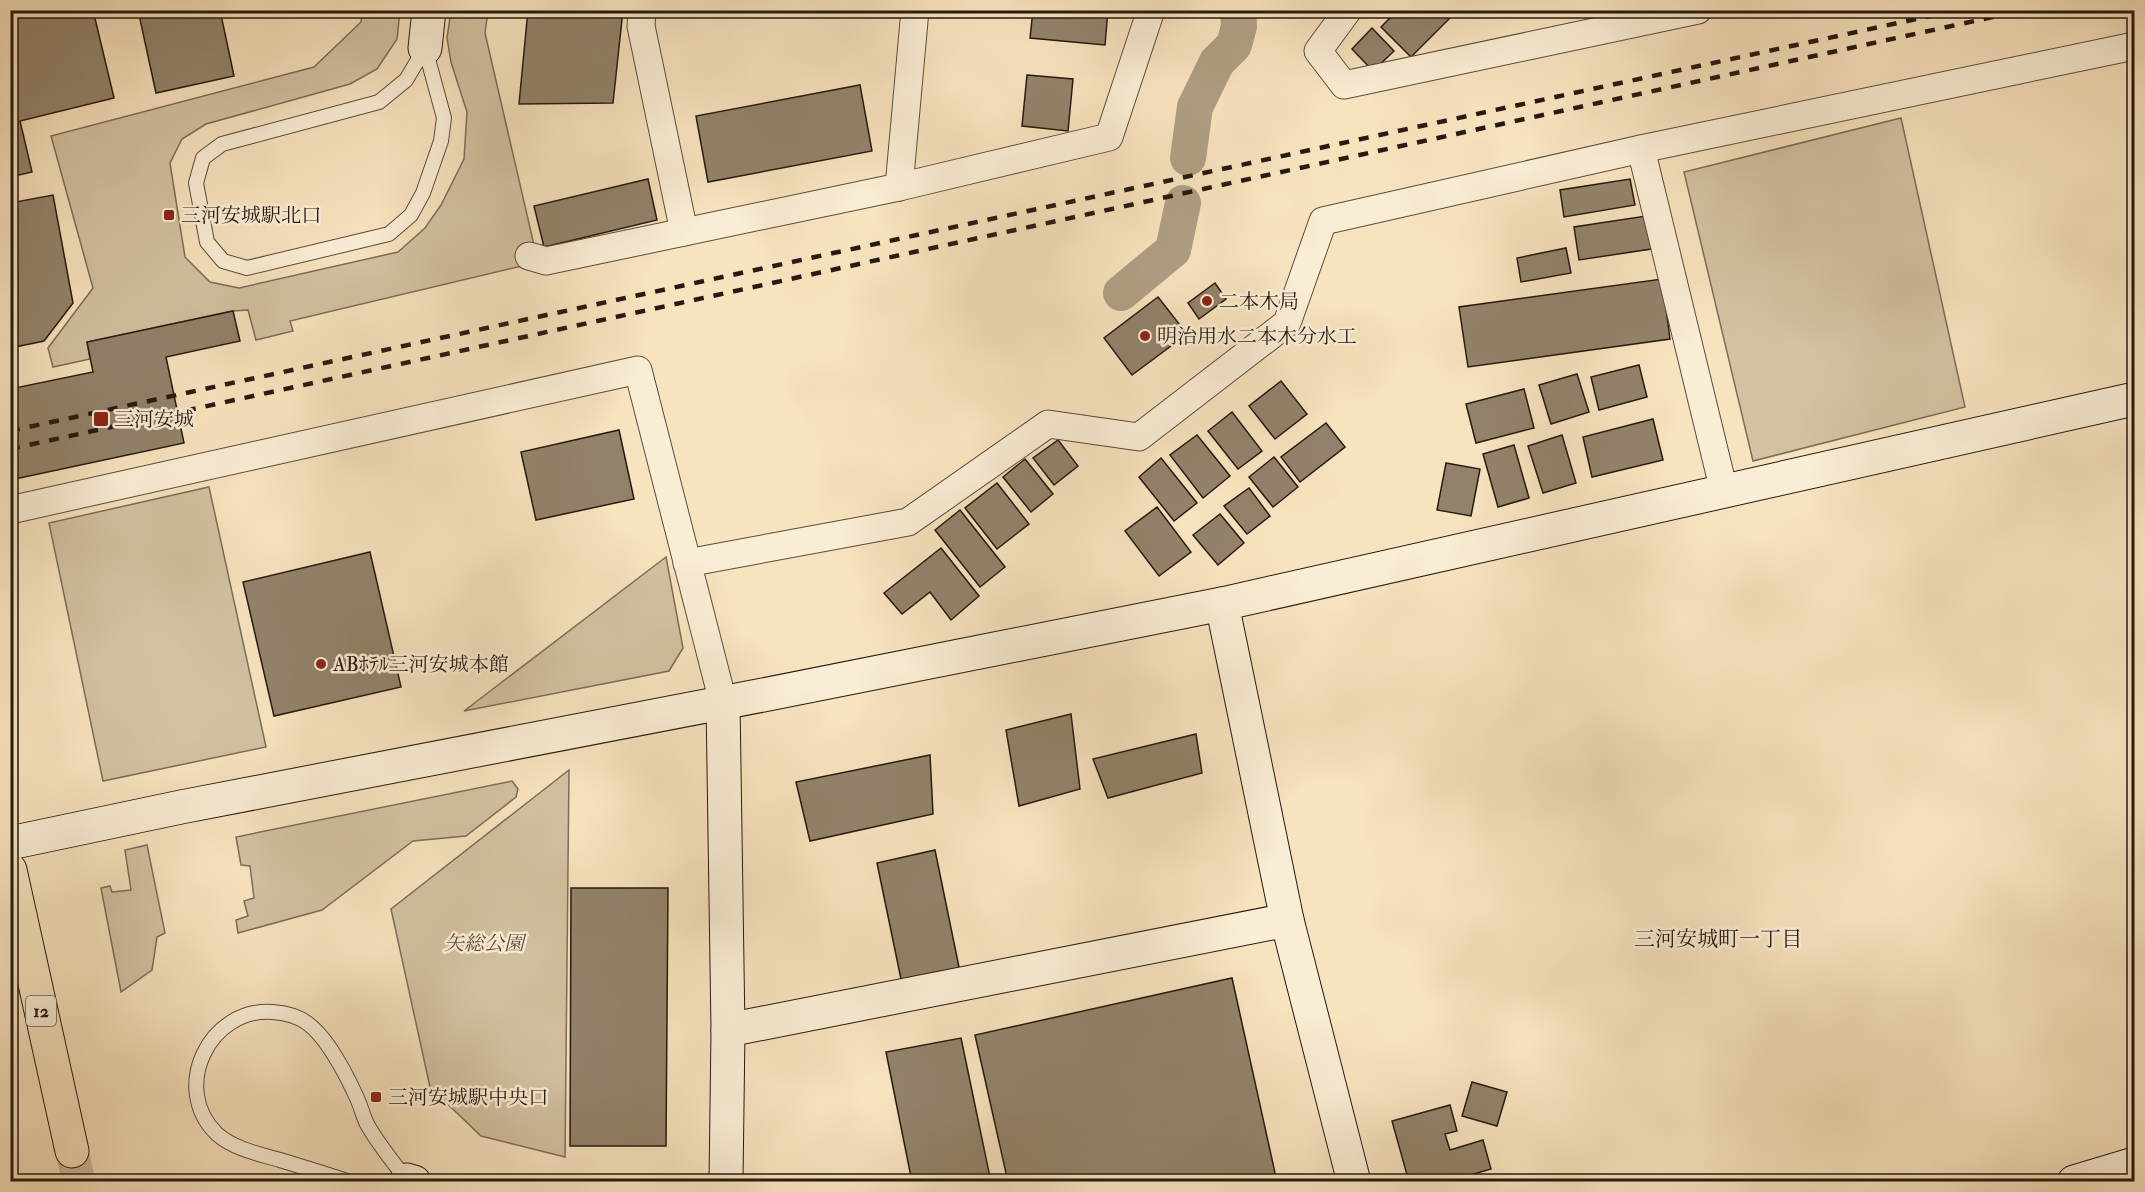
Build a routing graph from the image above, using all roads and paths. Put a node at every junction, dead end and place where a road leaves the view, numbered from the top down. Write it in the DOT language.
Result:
graph roads {
  1 [pos="429,10"];
  2 [pos="642,10"];
  3 [pos="915,10"];
  4 [pos="1151,10"];
  5 [pos="1348,10"];
  6 [pos="1698,10"];
  7 [pos="2134,46"];
  8 [pos="425,48"];
  9 [pos="1641,149"];
  10 [pos="899,187"];
  11 [pos="684,232"];
  12 [pos="529,256"];
  13 [pos="2134,399"];
  14 [pos="1724,491"];
  15 [pos="10,510"];
  16 [pos="687,563"];
  17 [pos="1222,604"];
  18 [pos="723,702"];
  19 [pos="10,843"];
  20 [pos="10,870"];
  21 [pos="1287,920"];
  22 [pos="728,1030"];
  23 [pos="72,1151"];
  24 [pos="2134,1164"];
  25 [pos="403,1181"];
  26 [pos="350,1182"];
  27 [pos="726,1182"];
  28 [pos="1354,1182"];
  29 [pos="2074,1182"];
  1 -- 8 [label="street"];
  2 -- 11 [label="street"];
  3 -- 10 [label="street"];
  4 -- 10 [label="street"];
  5 -- 6 [label="street"];
  7 -- 9 [label="street"];
  8 -- 8 [label="lane"];
  9 -- 14 [label="street"];
  9 -- 16 [label="street"];
  10 -- 11 [label="street"];
  11 -- 12 [label="street"];
  13 -- 14 [label="street"];
  14 -- 17 [label="street"];
  15 -- 16 [label="street"];
  16 -- 18 [label="street"];
  17 -- 18 [label="street"];
  17 -- 21 [label="street"];
  18 -- 19 [label="street"];
  18 -- 22 [label="street"];
  20 -- 23 [label="main road, 12"];
  21 -- 22 [label="street"];
  21 -- 28 [label="street"];
  22 -- 27 [label="street"];
  24 -- 29 [label="street"];
  25 -- 26 [label="lane"];
}
